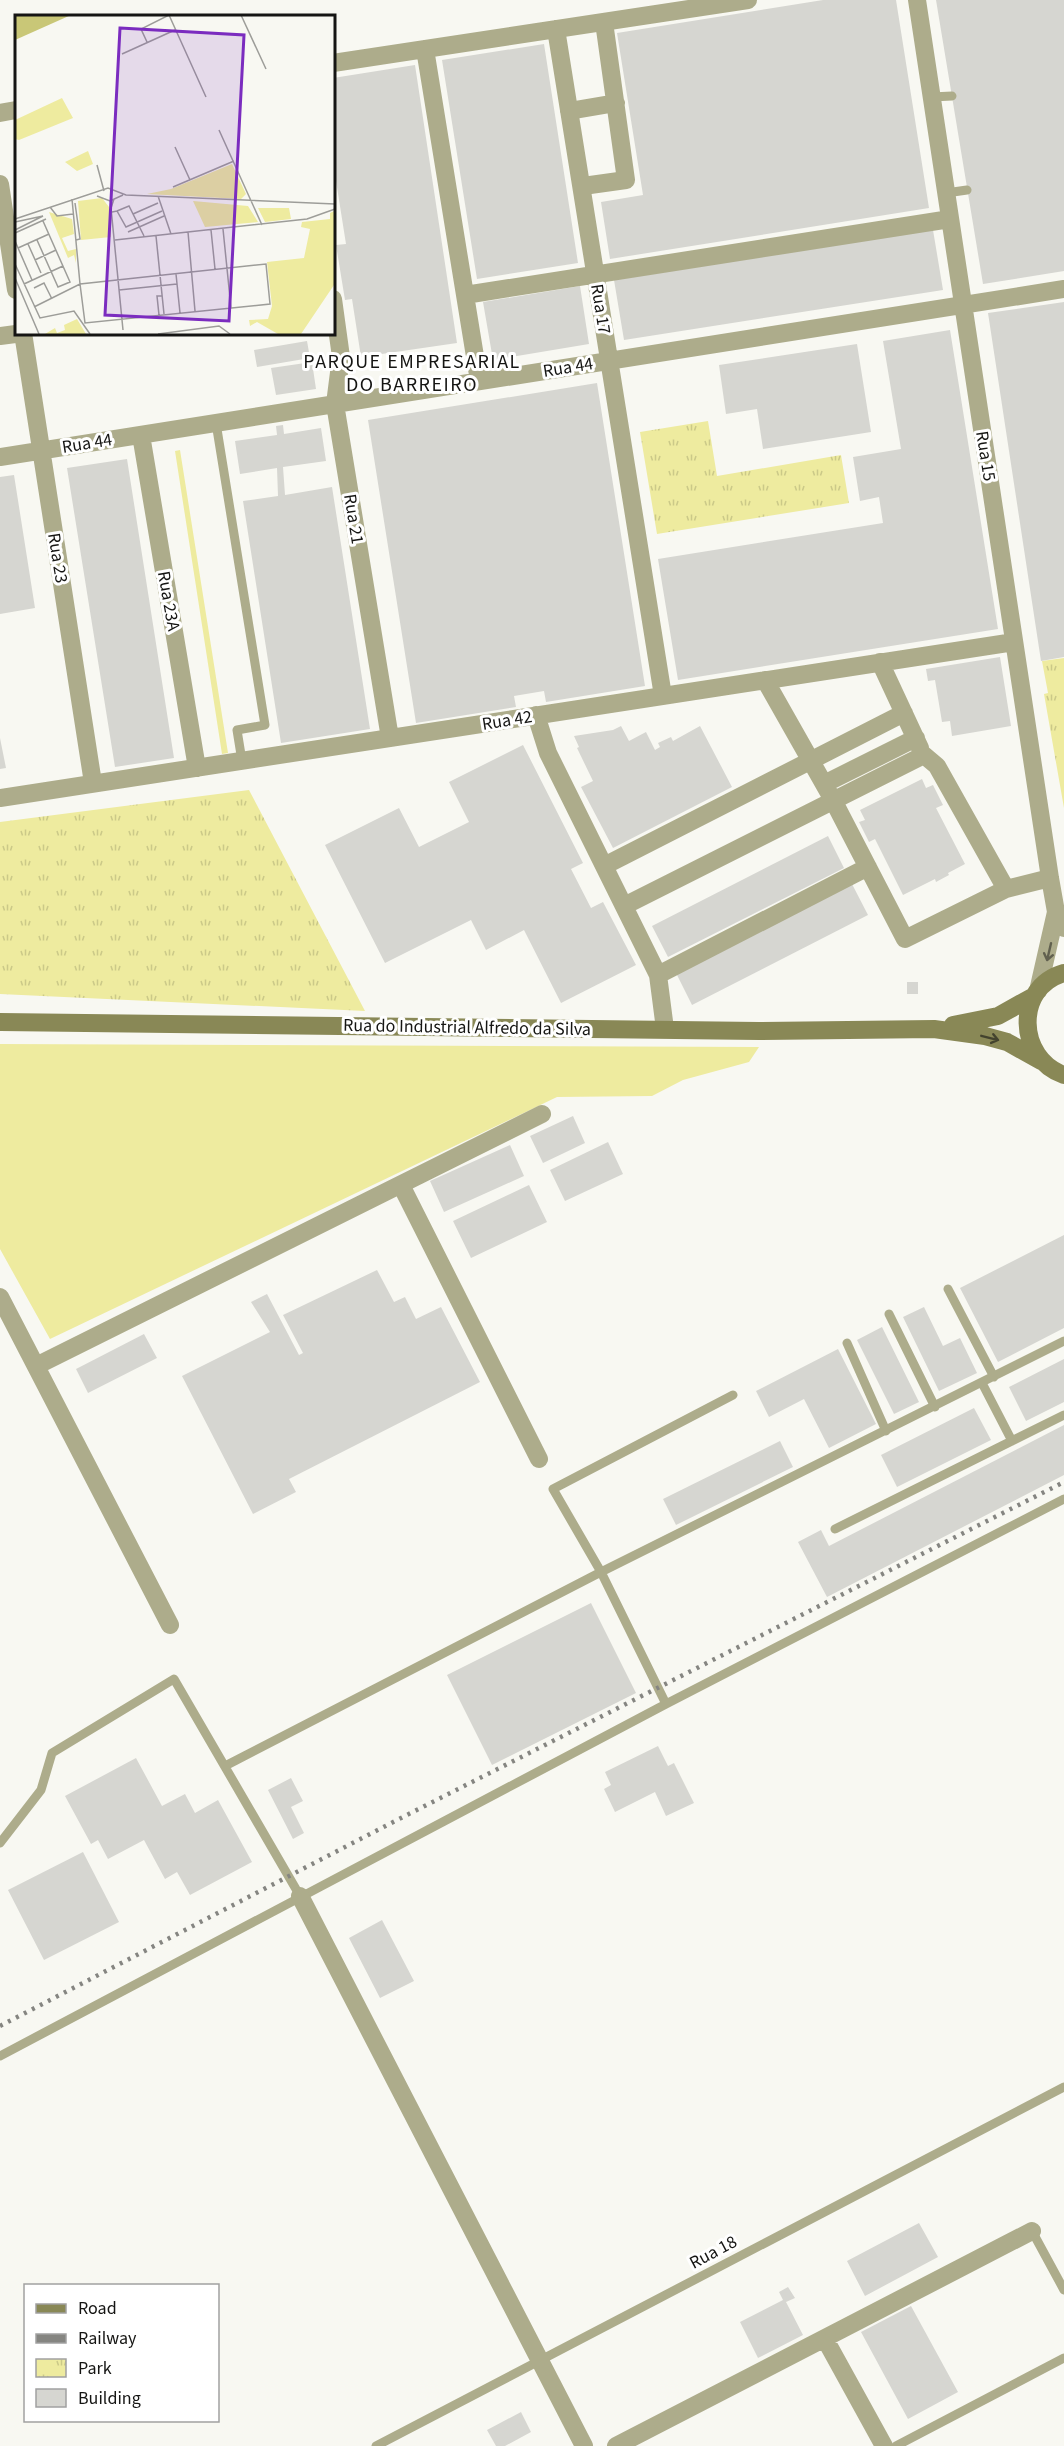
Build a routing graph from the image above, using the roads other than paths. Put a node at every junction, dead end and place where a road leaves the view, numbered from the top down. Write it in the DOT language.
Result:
graph roads {
  1 [pos="748,0"];
  2 [pos="917,0"];
  3 [pos="604,22"];
  4 [pos="556,29"];
  5 [pos="425,49"];
  6 [pos="334,63"];
  7 [pos="952,96"];
  8 [pos="932,98"];
  9 [pos="616,104"];
  10 [pos="15,110"];
  11 [pos="570,111"];
  12 [pos="0,112"];
  13 [pos="0,184"];
  14 [pos="583,186"];
  15 [pos="967,190"];
  16 [pos="946,193"];
  17 [pos="950,219"];
  18 [pos="595,274"];
  19 [pos="15,283"];
  20 [pos="1064,289"];
  21 [pos="465,295"];
  22 [pos="963,305"];
  23 [pos="334,306"];
  24 [pos="15,334"];
  25 [pos="23,334"];
  26 [pos="0,336"];
  27 [pos="609,361"];
  28 [pos="479,381"];
  29 [pos="335,404"];
  30 [pos="216,423"];
  31 [pos="141,435"];
  32 [pos="42,450"];
  33 [pos="0,457"];
  34 [pos="1014,642"];
  35 [pos="880,662"];
  36 [pos="765,680"];
  37 [pos="663,696"];
  38 [pos="904,713"];
  39 [pos="536,715"];
  40 [pos="390,738"];
  41 [pos="920,746"];
  42 [pos="242,761"];
  43 [pos="811,761"];
  44 [pos="197,768"];
  45 [pos="93,783"];
  46 [pos="829,792"];
  47 [pos="0,798"];
  48 [pos="604,866"];
  49 [pos="868,867"];
  50 [pos="1050,878"];
  51 [pos="1005,890"];
  52 [pos="624,906"];
  53 [pos="1060,920"];
  54 [pos="1064,973"];
  55 [pos="658,975"];
  56 [pos="1036,994"];
  57 [pos="0,1022"];
  58 [pos="665,1029"];
  59 [pos="934,1029"];
  60 [pos="1041,1061"];
  61 [pos="1064,1075"];
  62 [pos="542,1114"];
  63 [pos="401,1185"];
  64 [pos="948,1289"];
  65 [pos="0,1297"];
  66 [pos="889,1314"];
  67 [pos="1064,1341"];
  68 [pos="847,1342"];
  69 [pos="36,1366"];
  70 [pos="994,1377"];
  71 [pos="982,1383"];
  72 [pos="734,1395"];
  73 [pos="934,1407"];
  74 [pos="1064,1415"];
  75 [pos="886,1431"];
  76 [pos="1012,1441"];
  77 [pos="539,1459"];
  78 [pos="1064,1498"];
  79 [pos="835,1529"];
  80 [pos="601,1572"];
  81 [pos="170,1625"];
  82 [pos="666,1704"];
  83 [pos="225,1766"];
  84 [pos="0,1843"];
  85 [pos="300,1896"];
  86 [pos="0,2056"];
  87 [pos="1064,2087"];
  88 [pos="1032,2231"];
  89 [pos="1064,2290"];
  90 [pos="825,2339"];
  91 [pos="1064,2358"];
  92 [pos="539,2362"];
  93 [pos="383,2444"];
  94 [pos="584,2446"];
  95 [pos="616,2446"];
  96 [pos="884,2446"];
  97 [pos="896,2446"];
  1 -- 3 [label="street"];
  2 -- 8 [label="street, Rua 15"];
  3 -- 4 [label="street"];
  3 -- 9 [label="street"];
  4 -- 5 [label="street"];
  4 -- 11 [label="street, Rua 17"];
  5 -- 6 [label="street"];
  5 -- 21 [label="street"];
  7 -- 8 [label="lane"];
  8 -- 16 [label="street, Rua 15"];
  9 -- 11 [label="street"];
  9 -- 14 [label="street"];
  10 -- 12 [label="street"];
  11 -- 14 [label="street, Rua 17"];
  13 -- 19 [label="street"];
  14 -- 18 [label="street, Rua 17"];
  15 -- 16 [label="lane"];
  16 -- 17 [label="street, Rua 15"];
  17 -- 18 [label="street"];
  17 -- 22 [label="street, Rua 15"];
  18 -- 21 [label="street"];
  18 -- 27 [label="street, Rua 17"];
  20 -- 22 [label="street, Rua 44"];
  21 -- 28 [label="street"];
  22 -- 27 [label="street, Rua 44"];
  22 -- 34 [label="street, Rua 15"];
  23 -- 29 [label="street, Rua 21"];
  24 -- 26 [label="street"];
  25 -- 32 [label="street, Rua 23"];
  27 -- 28 [label="street, Rua 44"];
  27 -- 37 [label="street, Rua 17"];
  28 -- 29 [label="street, Rua 44"];
  29 -- 30 [label="street, Rua 44"];
  29 -- 40 [label="street, Rua 21"];
  30 -- 31 [label="street, Rua 44"];
  30 -- 42 [label="lane"];
  31 -- 32 [label="street, Rua 44"];
  31 -- 44 [label="street, Rua 23A"];
  32 -- 33 [label="street, Rua 44"];
  32 -- 45 [label="street, Rua 23"];
  34 -- 35 [label="street, Rua 42"];
  34 -- 50 [label="street, Rua 15"];
  35 -- 36 [label="street, Rua 42"];
  35 -- 38 [label="street"];
  36 -- 37 [label="street, Rua 42"];
  36 -- 43 [label="street"];
  37 -- 39 [label="street, Rua 42"];
  38 -- 41 [label="street"];
  38 -- 43 [label="street"];
  39 -- 40 [label="street, Rua 42"];
  39 -- 48 [label="street"];
  40 -- 42 [label="street, Rua 42"];
  41 -- 46 [label="street"];
  41 -- 51 [label="street"];
  42 -- 44 [label="street, Rua 42"];
  43 -- 46 [label="street"];
  43 -- 48 [label="street"];
  44 -- 45 [label="street, Rua 42"];
  45 -- 47 [label="street, Rua 42"];
  46 -- 49 [label="street"];
  46 -- 52 [label="street"];
  48 -- 52 [label="street"];
  49 -- 51 [label="street"];
  49 -- 55 [label="street"];
  50 -- 51 [label="street"];
  50 -- 53 [label="street, Rua 15"];
  52 -- 55 [label="street"];
  53 -- 56 [label="street, Rua 15, one-way"];
  54 -- 56 [label="street, Rua do Industrial Alfredo da Silva"];
  55 -- 58 [label="street"];
  56 -- 59 [label="street, Rua do Industrial Alfredo da Silva"];
  56 -- 60 [label="street"];
  57 -- 58 [label="street, Rua do Industrial Alfredo da Silva"];
  58 -- 59 [label="street, Rua do Industrial Alfredo da Silva"];
  59 -- 60 [label="street, Rua do Industrial Alfredo da Silva, one-way"];
  60 -- 61 [label="street, Rua do Industrial Alfredo da Silva"];
  62 -- 63 [label="street"];
  63 -- 69 [label="street"];
  63 -- 77 [label="street"];
  64 -- 70 [label="lane"];
  65 -- 69 [label="street"];
  66 -- 73 [label="lane"];
  67 -- 70 [label="lane"];
  68 -- 75 [label="lane"];
  69 -- 81 [label="street"];
  70 -- 71 [label="lane"];
  71 -- 73 [label="lane"];
  71 -- 76 [label="lane"];
  72 -- 80 [label="lane"];
  73 -- 75 [label="lane"];
  74 -- 76 [label="lane"];
  75 -- 80 [label="lane"];
  76 -- 79 [label="lane"];
  78 -- 82 [label="lane"];
  80 -- 82 [label="lane"];
  80 -- 83 [label="lane"];
  82 -- 85 [label="lane"];
  83 -- 84 [label="lane"];
  83 -- 85 [label="lane"];
  85 -- 86 [label="lane"];
  85 -- 92 [label="street"];
  87 -- 92 [label="lane, Rua 18"];
  88 -- 89 [label="lane"];
  88 -- 90 [label="street"];
  90 -- 95 [label="street"];
  90 -- 96 [label="street"];
  91 -- 97 [label="lane"];
  92 -- 93 [label="lane, Rua 18"];
  92 -- 94 [label="street"];
}
